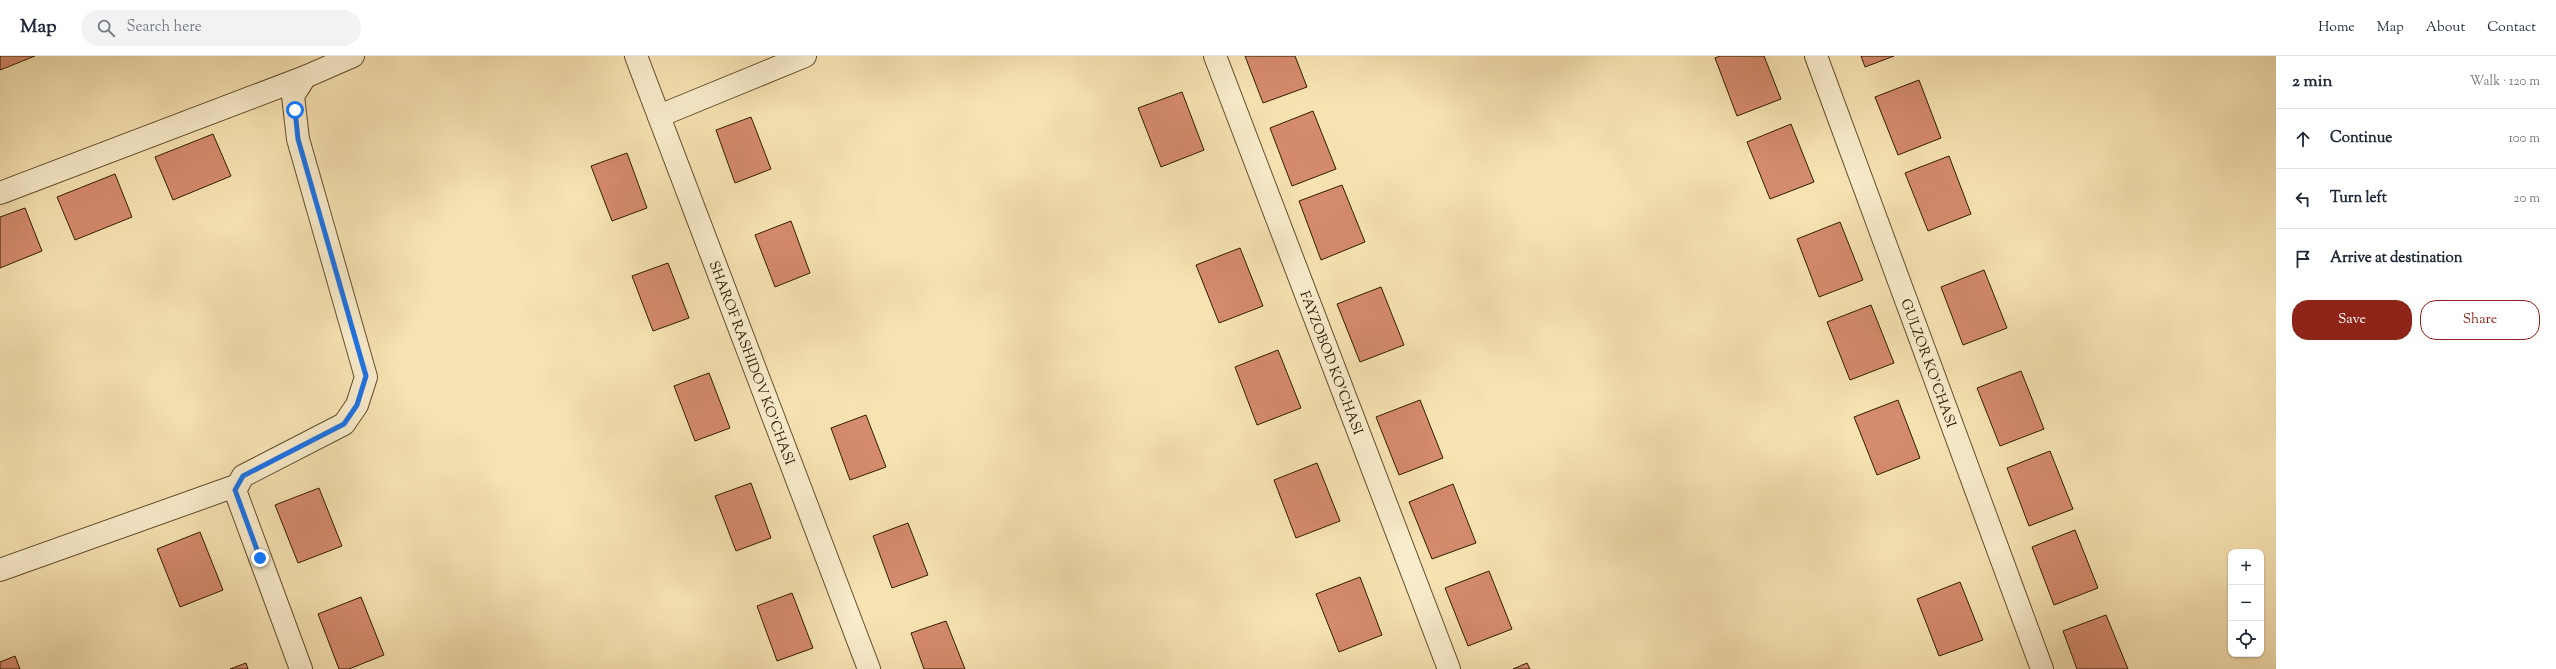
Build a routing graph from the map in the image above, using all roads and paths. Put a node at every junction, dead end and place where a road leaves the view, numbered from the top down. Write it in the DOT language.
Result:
graph roads {
  1 [pos="354,56"];
  2 [pos="636,56"];
  3 [pos="805,56"];
  4 [pos="1215,56"];
  5 [pos="1816,56"];
  6 [pos="305,77"];
  7 [pos="658,116"];
  8 [pos="0,192"];
  9 [pos="238,485"];
  10 [pos="0,570"];
  11 [pos="301,669"];
  12 [pos="869,669"];
  13 [pos="1449,669"];
  14 [pos="2042,669"];
  1 -- 6 [label="street"];
  2 -- 7 [label="street, SHAROF RASHIDOV KO'CHASI"];
  3 -- 7 [label="street"];
  4 -- 13 [label="street, FAYZOBOD KO'CHASI"];
  5 -- 14 [label="street, GULZOR KO'CHASI"];
  6 -- 8 [label="street"];
  6 -- 9 [label="street"];
  7 -- 12 [label="street, SHAROF RASHIDOV KO'CHASI"];
  9 -- 10 [label="street"];
  9 -- 11 [label="street"];
}
